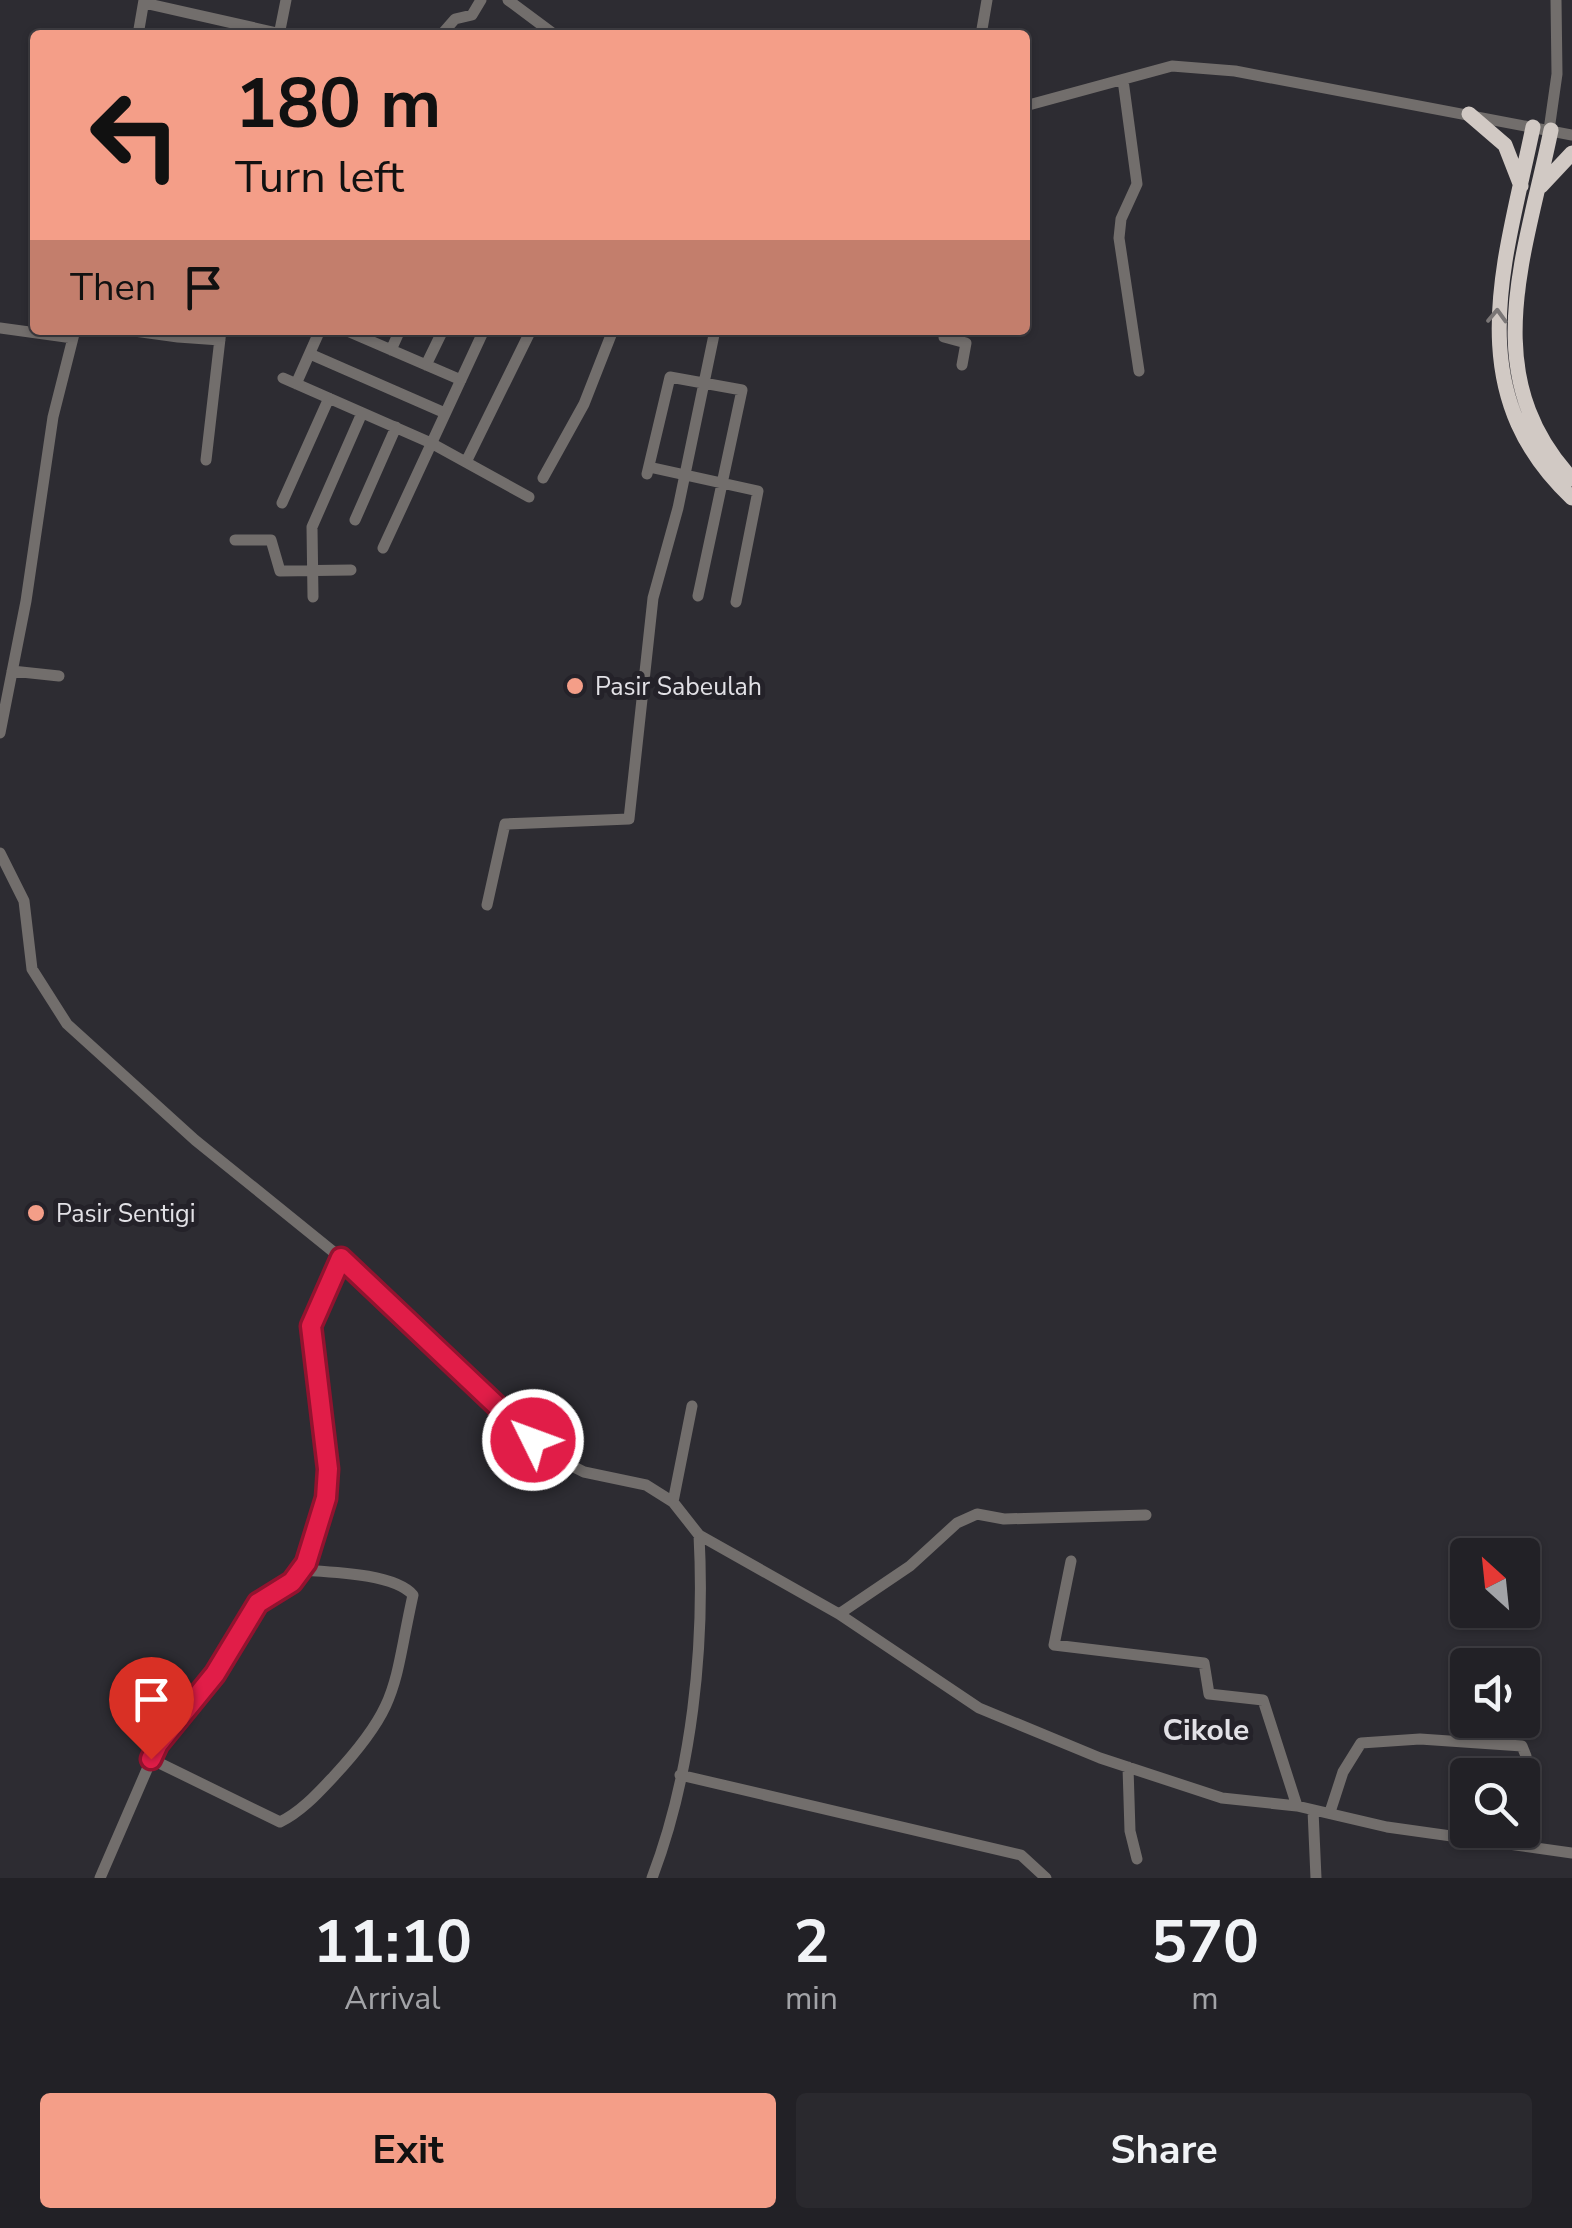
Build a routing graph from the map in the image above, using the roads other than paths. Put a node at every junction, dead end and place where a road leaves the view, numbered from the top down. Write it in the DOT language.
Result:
graph roads {
  1 [pos="286,0"];
  2 [pos="481,0"];
  3 [pos="508,0"];
  4 [pos="987,0"];
  5 [pos="1556,0"];
  6 [pos="144,1"];
  7 [pos="139,30"];
  8 [pos="250,30"];
  9 [pos="283,30"];
  10 [pos="446,30"];
  11 [pos="540,30"];
  12 [pos="982,30"];
  13 [pos="1123,80"];
  14 [pos="1030,105"];
  15 [pos="1470,114"];
  16 [pos="1544,129"];
  17 [pos="1572,134"];
  18 [pos="1572,153"];
  19 [pos="1521,186"];
  20 [pos="1540,187"];
  21 [pos="0,328"];
  22 [pos="30,330"];
  23 [pos="74,335"];
  24 [pos="220,335"];
  25 [pos="318,335"];
  26 [pos="360,335"];
  27 [pos="398,335"];
  28 [pos="441,335"];
  29 [pos="482,335"];
  30 [pos="529,335"];
  31 [pos="612,335"];
  32 [pos="713,335"];
  33 [pos="944,335"];
  34 [pos="391,350"];
  35 [pos="310,354"];
  36 [pos="962,365"];
  37 [pos="426,366"];
  38 [pos="1139,370"];
  39 [pos="283,378"];
  40 [pos="460,380"];
  41 [pos="704,382"];
  42 [pos="296,384"];
  43 [pos="329,398"];
  44 [pos="362,412"];
  45 [pos="446,412"];
  46 [pos="396,428"];
  47 [pos="432,443"];
  48 [pos="206,460"];
  49 [pos="466,462"];
  50 [pos="685,475"];
  51 [pos="543,478"];
  52 [pos="1572,479"];
  53 [pos="722,483"];
  54 [pos="528,497"];
  55 [pos="1572,498"];
  56 [pos="282,503"];
  57 [pos="355,520"];
  58 [pos="235,540"];
  59 [pos="383,548"];
  60 [pos="313,570"];
  61 [pos="351,570"];
  62 [pos="698,596"];
  63 [pos="314,597"];
  64 [pos="736,602"];
  65 [pos="12,670"];
  66 [pos="59,676"];
  67 [pos="0,733"];
  68 [pos="0,854"];
  69 [pos="487,906"];
  70 [pos="341,1258"];
  71 [pos="692,1406"];
  72 [pos="673,1502"];
  73 [pos="1146,1515"];
  74 [pos="699,1535"];
  75 [pos="1071,1561"];
  76 [pos="301,1570"];
  77 [pos="839,1614"];
  78 [pos="1526,1758"];
  79 [pos="151,1759"];
  80 [pos="1128,1767"];
  81 [pos="680,1775"];
  82 [pos="1297,1806"];
  83 [pos="1312,1810"];
  84 [pos="1330,1812"];
  85 [pos="1450,1836"];
  86 [pos="1530,1848"];
  87 [pos="1572,1853"];
  88 [pos="1137,1860"];
  89 [pos="100,1878"];
  90 [pos="652,1878"];
  91 [pos="1046,1878"];
  92 [pos="1316,1878"];
  1 -- 9 [label="street"];
  2 -- 10 [label="street"];
  3 -- 11 [label="street"];
  4 -- 12 [label="street"];
  5 -- 16 [label="street"];
  6 -- 7 [label="street"];
  6 -- 8 [label="street"];
  13 -- 14 [label="street"];
  13 -- 15 [label="street"];
  13 -- 38 [label="street"];
  15 -- 16 [label="street"];
  15 -- 19 [label="highway"];
  16 -- 17 [label="street"];
  16 -- 19 [label="highway"];
  16 -- 20 [label="highway"];
  18 -- 20 [label="highway"];
  55 -- 19 [label="highway, one-way"];
  20 -- 52 [label="highway"];
  21 -- 22 [label="street"];
  23 -- 65 [label="street"];
  24 -- 48 [label="street"];
  25 -- 35 [label="street"];
  26 -- 34 [label="street"];
  27 -- 34 [label="street"];
  28 -- 37 [label="street"];
  29 -- 40 [label="street"];
  30 -- 49 [label="street"];
  31 -- 51 [label="street"];
  32 -- 41 [label="street"];
  33 -- 36 [label="street"];
  34 -- 37 [label="street"];
  35 -- 42 [label="street"];
  35 -- 45 [label="street"];
  37 -- 40 [label="street"];
  39 -- 42 [label="street"];
  40 -- 45 [label="street"];
  41 -- 50 [label="street"];
  41 -- 50 [label="street"];
  41 -- 53 [label="street"];
  42 -- 43 [label="street"];
  43 -- 44 [label="street"];
  43 -- 56 [label="street"];
  44 -- 46 [label="street"];
  44 -- 60 [label="street"];
  45 -- 47 [label="street"];
  46 -- 47 [label="street"];
  46 -- 57 [label="street"];
  47 -- 49 [label="street"];
  47 -- 59 [label="street"];
  49 -- 54 [label="street"];
  50 -- 53 [label="street"];
  50 -- 69 [label="street"];
  53 -- 62 [label="street"];
  53 -- 64 [label="street"];
  58 -- 60 [label="street"];
  60 -- 61 [label="street"];
  60 -- 63 [label="street"];
  65 -- 66 [label="street"];
  65 -- 67 [label="street"];
  68 -- 70 [label="street"];
  70 -- 72 [label="street"];
  70 -- 76 [label="street"];
  71 -- 72 [label="street"];
  72 -- 74 [label="street"];
  73 -- 77 [label="street"];
  74 -- 77 [label="street"];
  74 -- 81 [label="street"];
  75 -- 82 [label="street"];
  76 -- 79 [label="street"];
  76 -- 79 [label="street"];
  77 -- 80 [label="street"];
  78 -- 84 [label="street"];
  79 -- 89 [label="street"];
  80 -- 82 [label="street"];
  80 -- 88 [label="street"];
  81 -- 90 [label="street"];
  81 -- 91 [label="street"];
  82 -- 83 [label="street"];
  83 -- 84 [label="street"];
  83 -- 92 [label="street"];
  84 -- 85 [label="street"];
  86 -- 87 [label="street"];
}
